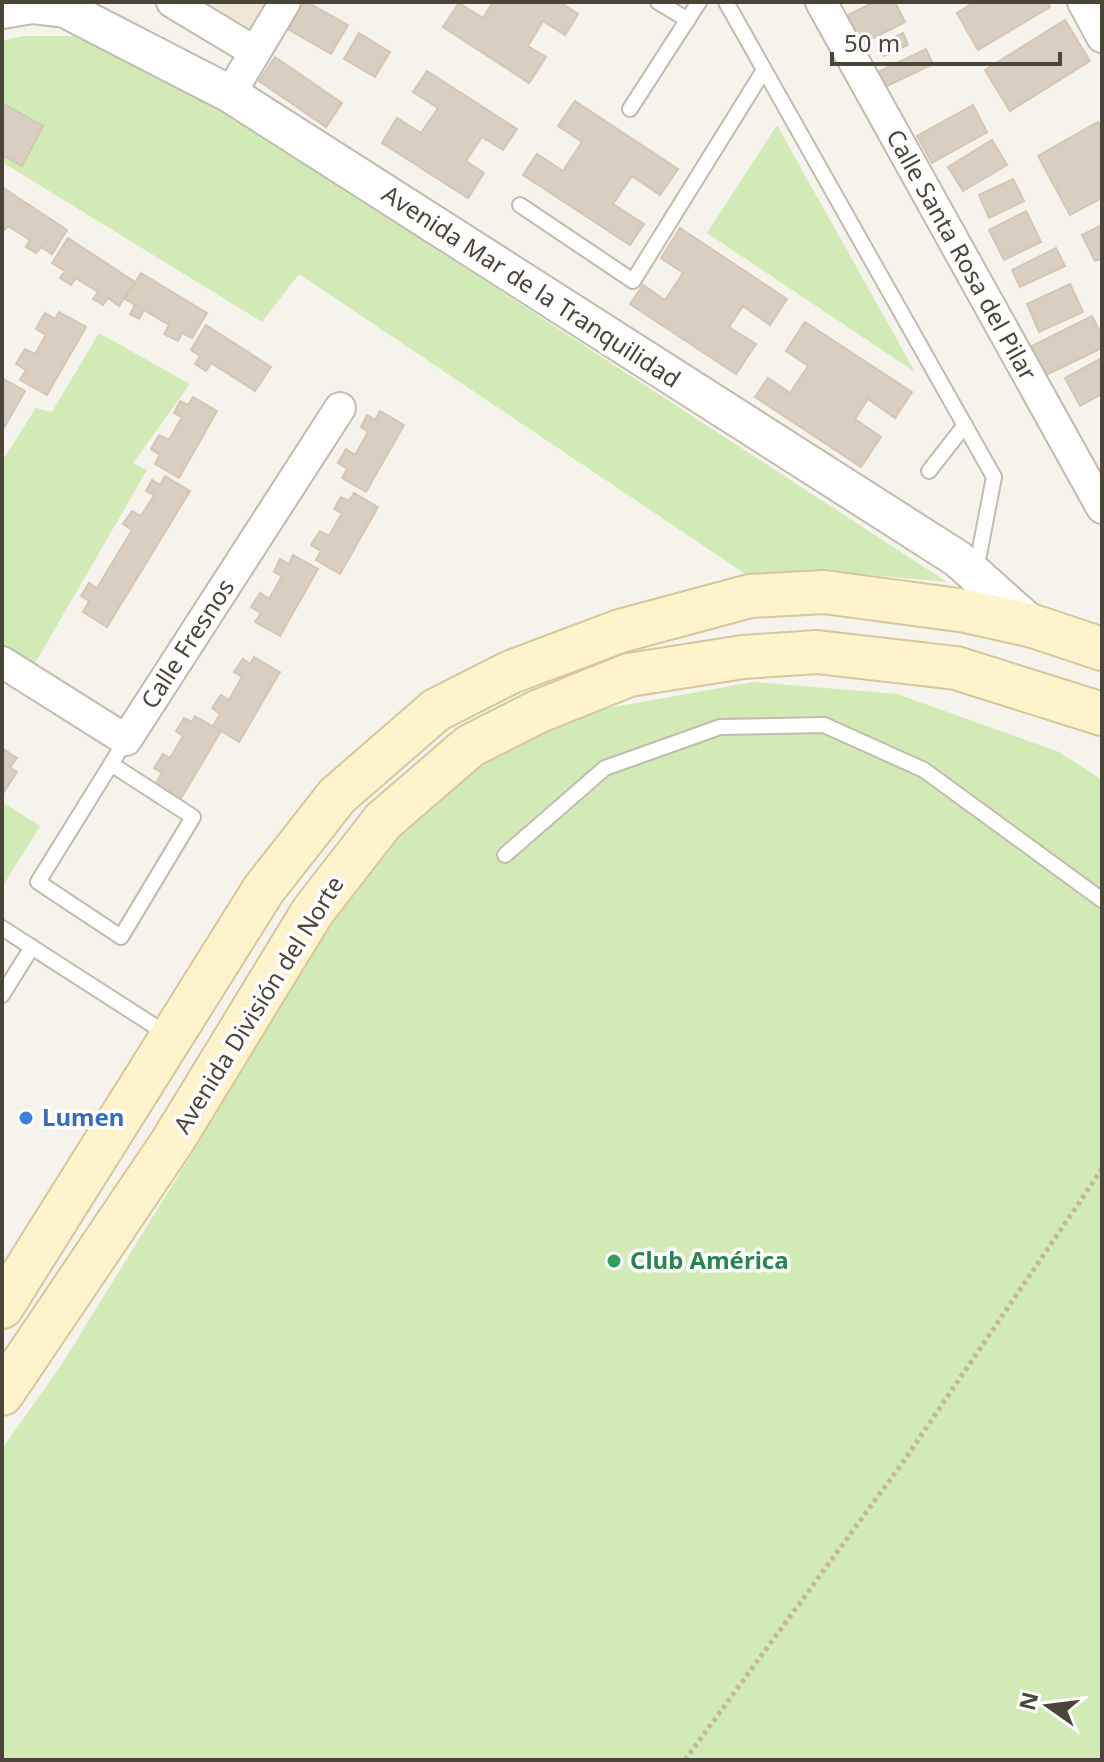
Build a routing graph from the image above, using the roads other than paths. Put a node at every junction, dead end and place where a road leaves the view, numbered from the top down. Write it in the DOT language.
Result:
graph roads {
  1 [pos="172,2"];
  2 [pos="285,2"];
  3 [pos="658,2"];
  4 [pos="699,2"];
  5 [pos="726,2"];
  6 [pos="821,2"];
  7 [pos="1083,2"];
  8 [pos="3,6"];
  9 [pos="688,20"];
  10 [pos="1102,37"];
  11 [pos="255,52"];
  12 [pos="764,70"];
  13 [pos="230,94"];
  14 [pos="630,109"];
  15 [pos="520,205"];
  16 [pos="340,408"];
  17 [pos="965,425"];
  18 [pos="929,471"];
  19 [pos="1102,508"];
  20 [pos="971,593"];
  21 [pos="1102,649"];
  22 [pos="2,662"];
  23 [pos="1099,715"];
  24 [pos="118,752"];
  25 [pos="505,855"];
  26 [pos="1102,900"];
  27 [pos="2,928"];
  28 [pos="32,947"];
  29 [pos="2,995"];
  30 [pos="173,1038"];
  31 [pos="2,1307"];
  32 [pos="2,1394"];
  1 -- 11 [label="street"];
  2 -- 11 [label="street"];
  3 -- 9 [label="lane"];
  4 -- 9 [label="lane"];
  5 -- 12 [label="lane"];
  6 -- 19 [label="street, Calle Santa Rosa del Pilar"];
  7 -- 10 [label="street"];
  8 -- 13 [label="street, Avenida Mar de la Tranquilidad"];
  9 -- 14 [label="lane"];
  11 -- 13 [label="street"];
  12 -- 15 [label="lane"];
  12 -- 17 [label="lane"];
  13 -- 20 [label="street, Avenida Mar de la Tranquilidad"];
  16 -- 24 [label="street, Calle Fresnos"];
  17 -- 18 [label="lane"];
  17 -- 20 [label="lane"];
  20 -- 21 [label="main road"];
  20 -- 30 [label="main road"];
  22 -- 24 [label="street"];
  23 -- 32 [label="main road, Avenida División del Norte"];
  24 -- 24 [label="lane, Calle Fresnos"];
  25 -- 26 [label="lane"];
  27 -- 28 [label="lane"];
  28 -- 29 [label="lane"];
  28 -- 30 [label="lane"];
  30 -- 31 [label="main road"];
}
